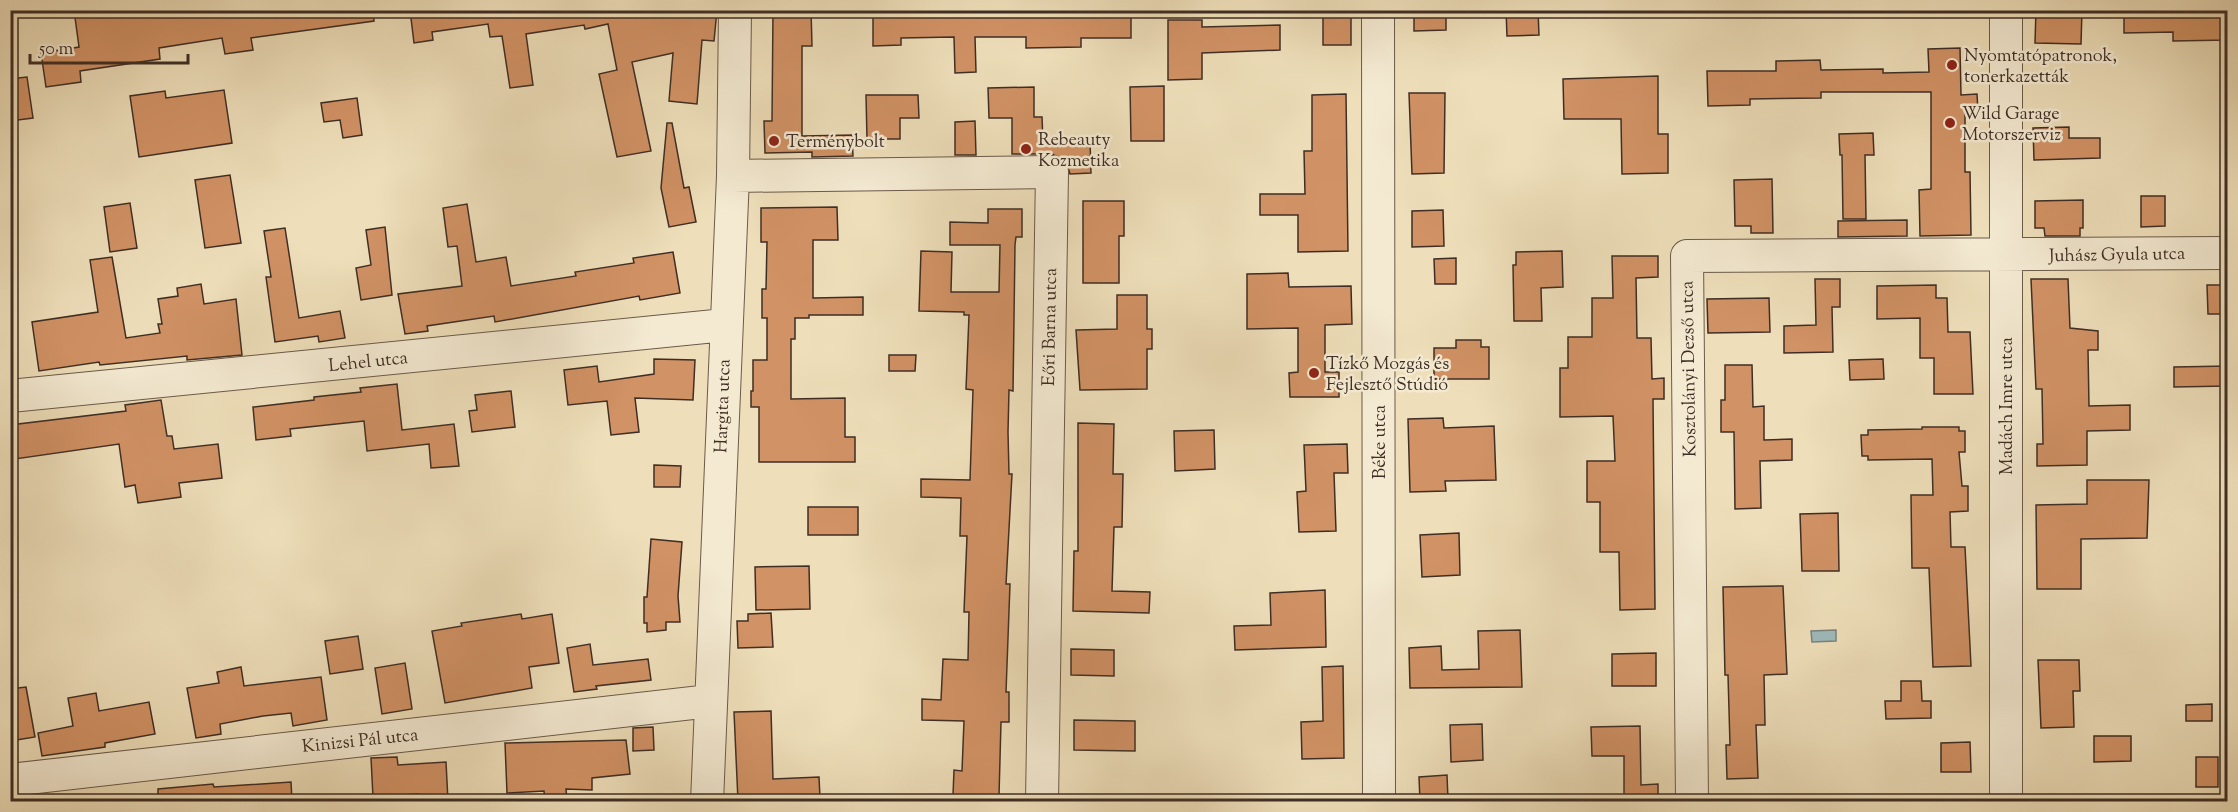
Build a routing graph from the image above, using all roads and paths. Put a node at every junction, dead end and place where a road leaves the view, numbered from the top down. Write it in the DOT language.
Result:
graph roads {
  1 [pos="735,10"];
  2 [pos="1378,10"];
  3 [pos="2006,10"];
  4 [pos="733,176"];
  5 [pos="2228,252"];
  6 [pos="2006,256"];
  7 [pos="725,325"];
  8 [pos="10,396"];
  9 [pos="710,701"];
  10 [pos="10,780"];
  11 [pos="707,801"];
  12 [pos="1042,801"];
  13 [pos="1379,801"];
  14 [pos="1692,801"];
  15 [pos="2006,801"];
  1 -- 4 [label="street, Hargita utca"];
  2 -- 13 [label="street, Béke utca"];
  3 -- 6 [label="street, Madách Imre utca"];
  4 -- 7 [label="street, Hargita utca"];
  4 -- 12 [label="street, Eőri Barna utca"];
  5 -- 6 [label="street, Juhász Gyula utca"];
  6 -- 14 [label="street, Kosztolányi Dezső utca"];
  6 -- 15 [label="street, Madách Imre utca"];
  7 -- 8 [label="street, Lehel utca"];
  7 -- 9 [label="street, Hargita utca"];
  9 -- 10 [label="street, Kinizsi Pál utca"];
  9 -- 11 [label="street, Hargita utca"];
}
